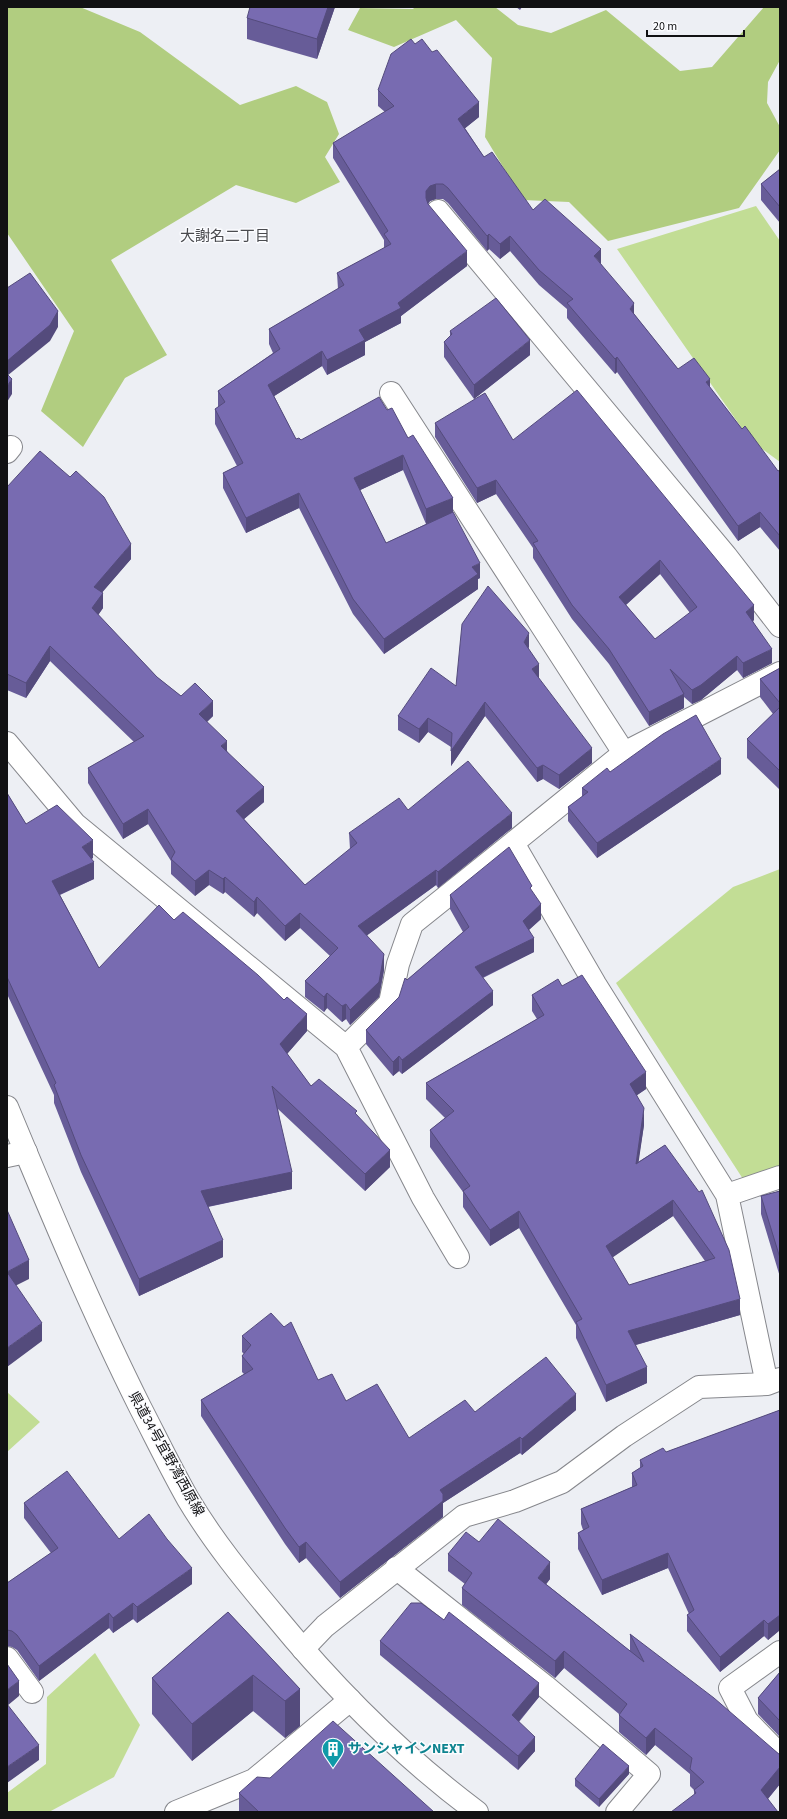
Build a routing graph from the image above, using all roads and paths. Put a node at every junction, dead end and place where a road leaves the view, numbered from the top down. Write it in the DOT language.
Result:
graph roads {
  1 [pos="438,212"];
  2 [pos="391,393"];
  3 [pos="780,626"];
  4 [pos="780,673"];
  5 [pos="7,743"];
  6 [pos="624,753"];
  7 [pos="513,843"];
  8 [pos="346,1047"];
  9 [pos="7,1107"];
  10 [pos="16,1154"];
  11 [pos="780,1177"];
  12 [pos="728,1195"];
  13 [pos="458,1258"];
  14 [pos="774,1382"];
  15 [pos="396,1568"];
  16 [pos="302,1649"];
  17 [pos="780,1652"];
  18 [pos="7,1658"];
  19 [pos="32,1692"];
  20 [pos="350,1700"];
  21 [pos="780,1755"];
  22 [pos="176,1812"];
  23 [pos="477,1812"];
  24 [pos="617,1812"];
  1 -- 3 [label="street"];
  2 -- 6 [label="street"];
  4 -- 6 [label="street"];
  5 -- 8 [label="street"];
  6 -- 7 [label="street"];
  7 -- 8 [label="street"];
  7 -- 12 [label="street"];
  8 -- 13 [label="street"];
  9 -- 10 [label="street, 県道34号宜野湾西原線"];
  10 -- 16 [label="street, 県道34号宜野湾西原線"];
  11 -- 12 [label="street"];
  12 -- 14 [label="street"];
  14 -- 15 [label="street"];
  15 -- 16 [label="street"];
  15 -- 24 [label="street"];
  16 -- 20 [label="street, 県道34号宜野湾西原線"];
  17 -- 21 [label="street"];
  18 -- 19 [label="street"];
  20 -- 22 [label="street"];
  20 -- 23 [label="street, 県道34号宜野湾西原線"];
}
